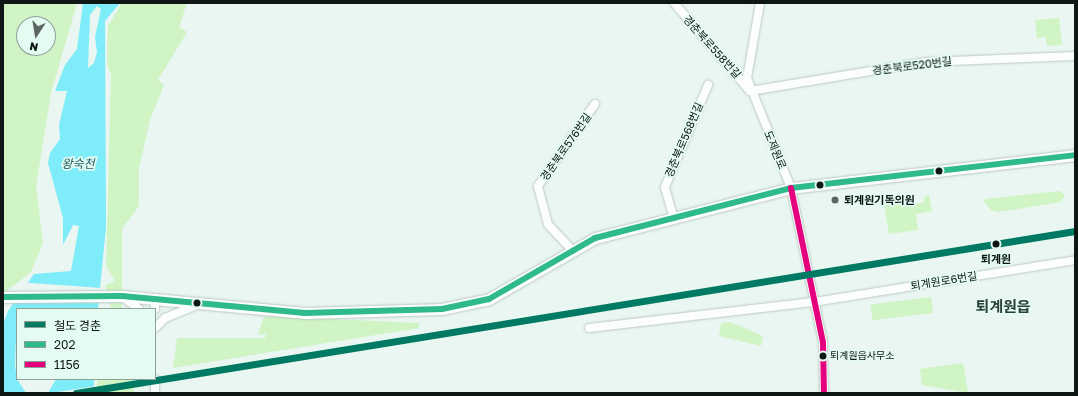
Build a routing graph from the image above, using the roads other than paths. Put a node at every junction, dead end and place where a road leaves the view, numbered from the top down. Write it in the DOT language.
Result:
graph roads {
  1 [pos="674,3"];
  2 [pos="760,3"];
  3 [pos="1075,56"];
  4 [pos="708,85"];
  5 [pos="750,91"];
  6 [pos="595,104"];
  7 [pos="1075,155"];
  8 [pos="791,188"];
  9 [pos="674,219"];
  10 [pos="572,250"];
  11 [pos="1075,260"];
  12 [pos="122,296"];
  13 [pos="3,298"];
  14 [pos="814,302"];
  15 [pos="155,304"];
  16 [pos="204,304"];
  17 [pos="138,308"];
  18 [pos="156,327"];
  19 [pos="589,328"];
  20 [pos="155,380"];
  21 [pos="155,393"];
  22 [pos="824,393"];
  1 -- 5 [label="street, 경춘북로558번길"];
  2 -- 5 [label="street, 도제원로"];
  3 -- 5 [label="street, 경춘북로520번길"];
  4 -- 9 [label="street, 경춘북로568번길"];
  5 -- 8 [label="street, 도제원로"];
  6 -- 10 [label="street, 경춘북로576번길"];
  7 -- 8 [label="street"];
  8 -- 9 [label="street"];
  8 -- 14 [label="street, 도제원로"];
  9 -- 10 [label="street"];
  10 -- 16 [label="street"];
  11 -- 14 [label="street, 퇴계원로6번길"];
  12 -- 13 [label="street"];
  12 -- 15 [label="street"];
  12 -- 17 [label="street"];
  14 -- 19 [label="street, 퇴계원로6번길"];
  14 -- 22 [label="street, 도제원로"];
  15 -- 16 [label="street"];
  16 -- 18 [label="street"];
  20 -- 21 [label="street"];
}
